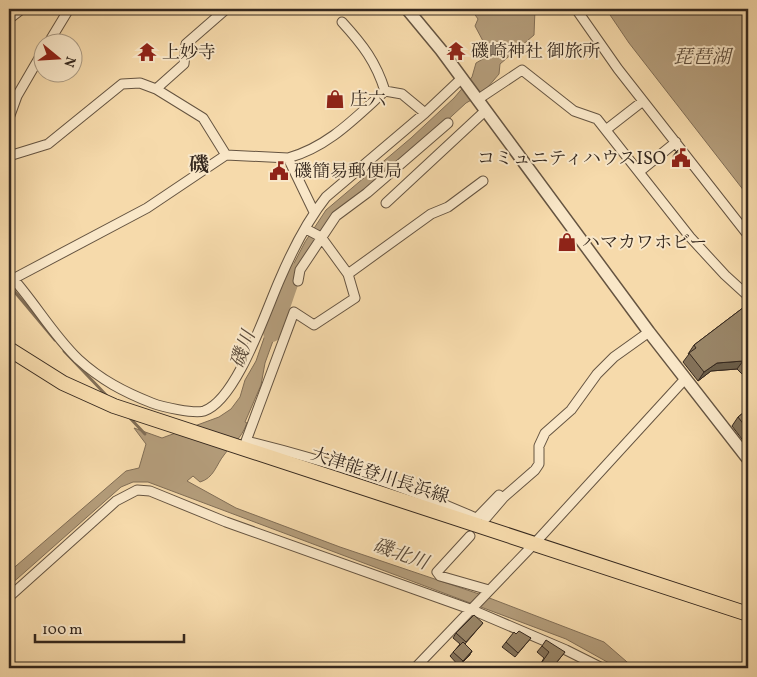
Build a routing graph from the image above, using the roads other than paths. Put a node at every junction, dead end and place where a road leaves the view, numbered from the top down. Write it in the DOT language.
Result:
graph roads {
  1 [pos="22,9"];
  2 [pos="69,9"];
  3 [pos="407,9"];
  4 [pos="576,9"];
  5 [pos="225,10"];
  6 [pos="9,19"];
  7 [pos="342,22"];
  8 [pos="55,32"];
  9 [pos="32,70"];
  10 [pos="462,78"];
  11 [pos="156,89"];
  12 [pos="385,91"];
  13 [pos="475,98"];
  14 [pos="643,100"];
  15 [pos="485,111"];
  16 [pos="424,113"];
  17 [pos="9,118"];
  18 [pos="448,123"];
  19 [pos="607,129"];
  20 [pos="676,142"];
  21 [pos="226,155"];
  22 [pos="9,156"];
  23 [pos="288,158"];
  24 [pos="639,172"];
  25 [pos="483,180"];
  26 [pos="386,203"];
  27 [pos="314,212"];
  28 [pos="313,232"];
  29 [pos="748,235"];
  30 [pos="348,274"];
  31 [pos="11,277"];
  32 [pos="298,281"];
  33 [pos="748,296"];
  34 [pos="649,332"];
  35 [pos="9,348"];
  36 [pos="686,379"];
  37 [pos="162,407"];
  38 [pos="157,421"];
  39 [pos="748,459"];
  40 [pos="476,524"];
  41 [pos="534,544"];
  42 [pos="488,591"];
  43 [pos="9,597"];
  44 [pos="472,607"];
  45 [pos="748,614"];
  46 [pos="414,668"];
  47 [pos="602,668"];
  1 -- 6 [label="street"];
  2 -- 8 [label="street"];
  3 -- 10 [label="street"];
  4 -- 14 [label="street"];
  5 -- 11 [label="street"];
  7 -- 12 [label="street"];
  9 -- 17 [label="street"];
  10 -- 13 [label="street"];
  10 -- 16 [label="street"];
  11 -- 21 [label="street"];
  11 -- 22 [label="street"];
  12 -- 16 [label="street"];
  12 -- 23 [label="street"];
  13 -- 15 [label="street"];
  13 -- 19 [label="street"];
  14 -- 19 [label="street"];
  14 -- 20 [label="street"];
  15 -- 26 [label="street"];
  15 -- 34 [label="street"];
  16 -- 27 [label="street"];
  18 -- 28 [label="street"];
  19 -- 24 [label="street"];
  20 -- 24 [label="street"];
  20 -- 29 [label="street"];
  21 -- 23 [label="street"];
  21 -- 31 [label="street"];
  23 -- 27 [label="street"];
  24 -- 33 [label="street"];
  25 -- 30 [label="street"];
  27 -- 28 [label="street"];
  28 -- 30 [label="street"];
  28 -- 32 [label="street"];
  28 -- 37 [label="street"];
  30 -- 40 [label="street"];
  31 -- 37 [label="street"];
  34 -- 36 [label="street"];
  34 -- 40 [label="street"];
  35 -- 38 [label="main road, 大津能登川長浜線"];
  36 -- 39 [label="street"];
  36 -- 41 [label="street"];
  37 -- 38 [label="street"];
  38 -- 40 [label="main road, 大津能登川長浜線"];
  40 -- 41 [label="main road, 大津能登川長浜線"];
  40 -- 42 [label="street"];
  41 -- 42 [label="street"];
  41 -- 45 [label="main road, 大津能登川長浜線"];
  42 -- 44 [label="street"];
  43 -- 44 [label="street"];
  44 -- 46 [label="street"];
  44 -- 47 [label="street"];
}
